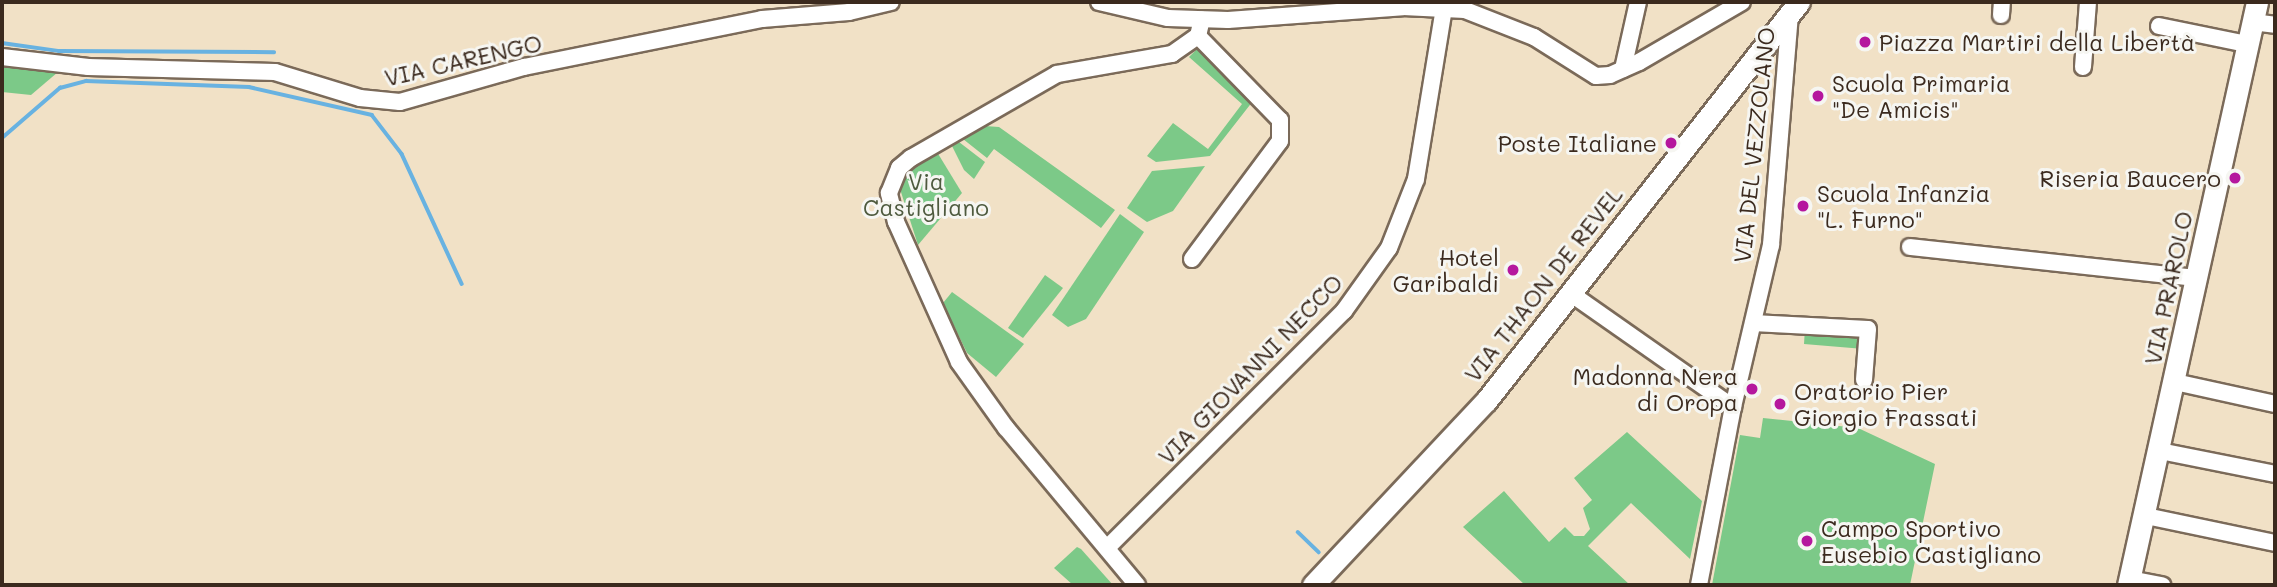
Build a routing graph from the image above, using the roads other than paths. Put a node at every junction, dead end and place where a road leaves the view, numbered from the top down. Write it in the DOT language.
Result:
graph roads {
  1 [pos="891,2"];
  2 [pos="1099,2"];
  3 [pos="1638,2"];
  4 [pos="1742,2"];
  5 [pos="2088,2"];
  6 [pos="1445,5"];
  7 [pos="1795,8"];
  8 [pos="1490,9"];
  9 [pos="2254,12"];
  10 [pos="1202,19"];
  11 [pos="2275,25"];
  12 [pos="2159,26"];
  13 [pos="1198,36"];
  14 [pos="2247,44"];
  15 [pos="2,57"];
  16 [pos="2083,67"];
  17 [pos="1623,69"];
  18 [pos="1910,247"];
  19 [pos="1192,260"];
  20 [pos="2197,278"];
  21 [pos="1570,293"];
  22 [pos="1753,323"];
  23 [pos="1864,380"];
  24 [pos="2175,383"];
  25 [pos="2275,404"];
  26 [pos="1733,407"];
  27 [pos="2161,452"];
  28 [pos="2275,474"];
  29 [pos="2146,516"];
  30 [pos="2275,543"];
  31 [pos="1107,548"];
  32 [pos="2129,582"];
  33 [pos="1137,585"];
  34 [pos="1313,585"];
  35 [pos="1699,585"];
  36 [pos="2162,585"];
  1 -- 15 [label="street, VIA CARENGO"];
  2 -- 10 [label="street"];
  3 -- 17 [label="street"];
  4 -- 17 [label="street"];
  5 -- 16 [label="street"];
  6 -- 8 [label="street"];
  6 -- 10 [label="street"];
  6 -- 31 [label="street, VIA GIOVANNI NECCO"];
  7 -- 21 [label="main road, VIA THAON DE REVEL"];
  7 -- 22 [label="street, VIA DEL VEZZOLANO"];
  8 -- 17 [label="street"];
  9 -- 11 [label="street"];
  9 -- 14 [label="main road, VIA PRAROLO"];
  10 -- 13 [label="street"];
  12 -- 14 [label="street"];
  13 -- 19 [label="street"];
  13 -- 31 [label="street"];
  14 -- 20 [label="main road, VIA PRAROLO"];
  18 -- 20 [label="street"];
  20 -- 24 [label="main road, VIA PRAROLO"];
  21 -- 26 [label="street"];
  21 -- 34 [label="main road, VIA THAON DE REVEL"];
  22 -- 23 [label="street"];
  22 -- 26 [label="street, VIA DEL VEZZOLANO"];
  24 -- 25 [label="street"];
  24 -- 27 [label="main road, VIA PRAROLO"];
  26 -- 35 [label="street, VIA DEL VEZZOLANO"];
  27 -- 28 [label="street"];
  27 -- 29 [label="main road, VIA PRAROLO"];
  29 -- 30 [label="street"];
  29 -- 32 [label="main road, VIA PRAROLO"];
  31 -- 33 [label="street"];
  32 -- 36 [label="street"];
}
